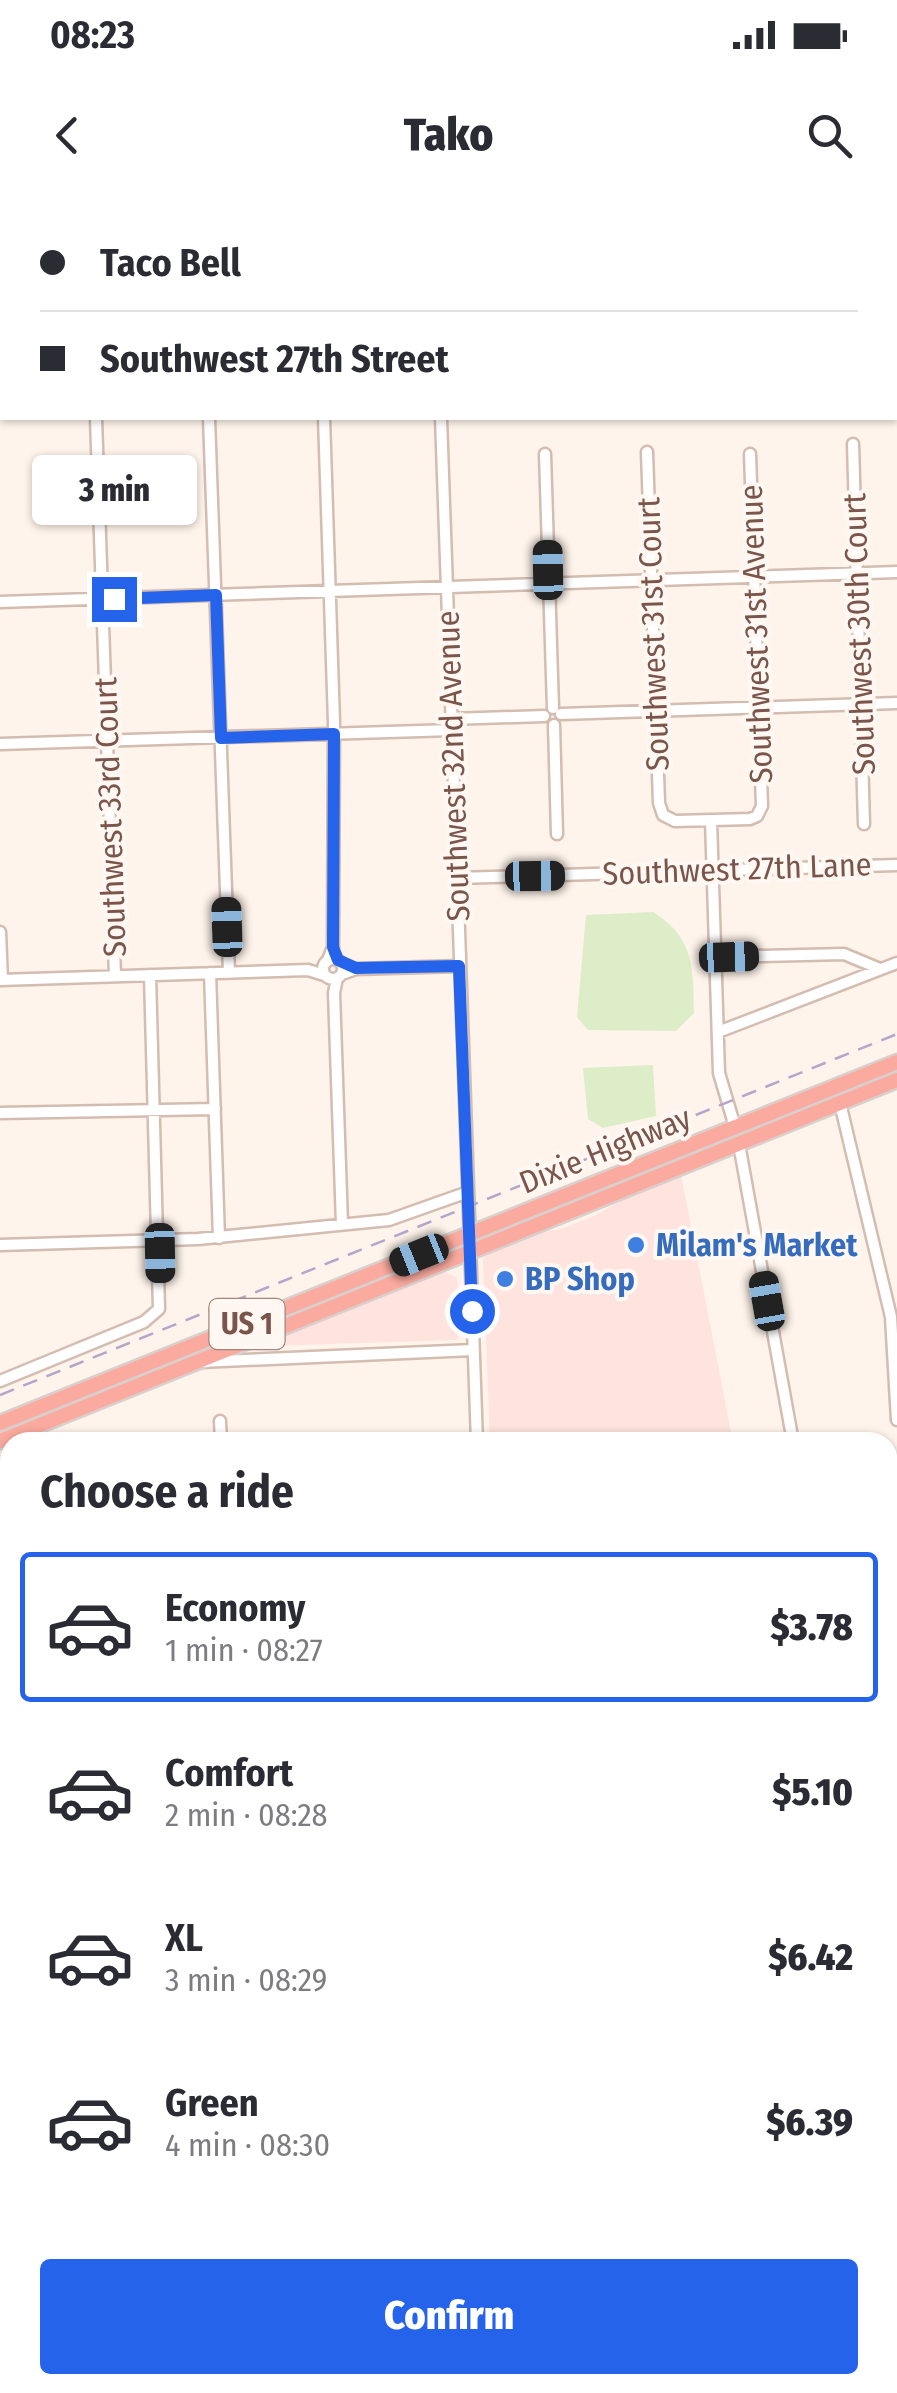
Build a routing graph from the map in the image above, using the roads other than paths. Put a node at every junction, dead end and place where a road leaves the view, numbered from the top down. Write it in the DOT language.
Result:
graph roads {
  1 [pos="96,420"];
  2 [pos="210,420"];
  3 [pos="324,420"];
  4 [pos="441,420"];
  5 [pos="853,444"];
  6 [pos="647,452"];
  7 [pos="545,454"];
  8 [pos="750,454"];
  9 [pos="897,572"];
  10 [pos="856,574"];
  11 [pos="754,577"];
  12 [pos="652,580"];
  13 [pos="549,584"];
  14 [pos="447,588"];
  15 [pos="330,591"];
  16 [pos="216,595"];
  17 [pos="102,600"];
  18 [pos="0,602"];
  19 [pos="897,703"];
  20 [pos="861,704"];
  21 [pos="759,708"];
  22 [pos="656,712"];
  23 [pos="553,713"];
  24 [pos="452,725"];
  25 [pos="334,734"];
  26 [pos="221,738"];
  27 [pos="108,741"];
  28 [pos="0,744"];
  29 [pos="711,820"];
  30 [pos="864,824"];
  31 [pos="557,834"];
  32 [pos="897,864"];
  33 [pos="712,870"];
  34 [pos="456,878"];
  35 [pos="0,932"];
  36 [pos="716,957"];
  37 [pos="897,962"];
  38 [pos="459,966"];
  39 [pos="333,969"];
  40 [pos="880,969"];
  41 [pos="210,973"];
  42 [pos="228,973"];
  43 [pos="150,975"];
  44 [pos="115,976"];
  45 [pos="1,980"];
  46 [pos="718,1032"];
  47 [pos="897,1062"];
  48 [pos="897,1080"];
  49 [pos="840,1103"];
  50 [pos="154,1109"];
  51 [pos="215,1109"];
  52 [pos="0,1113"];
  53 [pos="735,1128"];
  54 [pos="739,1144"];
  55 [pos="468,1192"];
  56 [pos="342,1224"];
  57 [pos="469,1235"];
  58 [pos="218,1238"];
  59 [pos="158,1241"];
  60 [pos="0,1245"];
  61 [pos="469,1252"];
  62 [pos="243,1344"];
  63 [pos="473,1350"];
  64 [pos="252,1360"];
  65 [pos="196,1362"];
  66 [pos="0,1380"];
  67 [pos="897,1420"];
  68 [pos="220,1421"];
  69 [pos="0,1424"];
  70 [pos="22,1432"];
  71 [pos="220,1432"];
  72 [pos="477,1432"];
  73 [pos="791,1432"];
  1 -- 17 [label="street, Southwest 33rd Court"];
  2 -- 16 [label="street"];
  3 -- 15 [label="street"];
  4 -- 14 [label="street, Southwest 32nd Avenue"];
  5 -- 10 [label="street, Southwest 30th Court"];
  6 -- 12 [label="street, Southwest 31st Court"];
  7 -- 13 [label="street"];
  8 -- 11 [label="street, Southwest 31st Avenue"];
  9 -- 10 [label="street"];
  10 -- 11 [label="street"];
  10 -- 20 [label="street, Southwest 30th Court"];
  11 -- 12 [label="street"];
  11 -- 21 [label="street, Southwest 31st Avenue"];
  12 -- 13 [label="street"];
  12 -- 22 [label="street, Southwest 31st Court"];
  13 -- 14 [label="street"];
  13 -- 23 [label="street"];
  14 -- 15 [label="street"];
  14 -- 24 [label="street, Southwest 32nd Avenue"];
  15 -- 16 [label="street"];
  15 -- 25 [label="street"];
  16 -- 17 [label="street"];
  16 -- 26 [label="street"];
  17 -- 18 [label="street"];
  17 -- 27 [label="street, Southwest 33rd Court"];
  19 -- 20 [label="street"];
  20 -- 21 [label="street"];
  20 -- 30 [label="street, Southwest 30th Court"];
  21 -- 22 [label="street"];
  21 -- 29 [label="street, Southwest 31st Avenue"];
  22 -- 23 [label="street"];
  22 -- 29 [label="street, Southwest 31st Court"];
  23 -- 24 [label="street"];
  23 -- 31 [label="street"];
  24 -- 25 [label="street"];
  24 -- 34 [label="street, Southwest 32nd Avenue"];
  25 -- 26 [label="street"];
  25 -- 39 [label="street"];
  26 -- 27 [label="street"];
  26 -- 42 [label="street"];
  27 -- 28 [label="street"];
  27 -- 44 [label="street, Southwest 33rd Court"];
  29 -- 33 [label="street, Southwest 31st Avenue"];
  32 -- 33 [label="street, Southwest 27th Lane"];
  33 -- 34 [label="street, Southwest 27th Lane"];
  33 -- 36 [label="street, Southwest 31st Avenue"];
  34 -- 38 [label="street, Southwest 32nd Avenue"];
  35 -- 45 [label="street"];
  36 -- 40 [label="street"];
  36 -- 46 [label="street, Southwest 31st Avenue"];
  37 -- 40 [label="street"];
  38 -- 39 [label="street"];
  38 -- 55 [label="street, Southwest 32nd Avenue"];
  39 -- 42 [label="street"];
  39 -- 56 [label="street"];
  40 -- 46 [label="street"];
  41 -- 42 [label="street"];
  41 -- 43 [label="street"];
  41 -- 51 [label="street"];
  43 -- 44 [label="street"];
  43 -- 50 [label="street, Southwest 33rd Court"];
  44 -- 45 [label="street"];
  46 -- 53 [label="street, Southwest 31st Avenue"];
  47 -- 53 [label="highway, Dixie Highway / US 1"];
  48 -- 49 [label="highway, US 1"];
  49 -- 54 [label="highway, US 1"];
  49 -- 67 [label="street"];
  50 -- 51 [label="street"];
  50 -- 52 [label="street"];
  50 -- 59 [label="street, Southwest 33rd Court"];
  51 -- 58 [label="street"];
  53 -- 57 [label="highway, Dixie Highway / US 1"];
  54 -- 61 [label="highway, US 1"];
  54 -- 73 [label="street"];
  55 -- 56 [label="street"];
  55 -- 57 [label="street, Southwest 32nd Avenue"];
  56 -- 58 [label="street"];
  57 -- 61 [label="street, Southwest 32nd Avenue"];
  57 -- 69 [label="highway, Dixie Highway / US 1"];
  58 -- 59 [label="street"];
  59 -- 60 [label="street"];
  59 -- 66 [label="street, Southwest 33rd Court"];
  61 -- 62 [label="highway, US 1"];
  61 -- 63 [label="street, Southwest 32nd Avenue"];
  62 -- 64 [label="street"];
  62 -- 65 [label="highway, US 1"];
  63 -- 64 [label="street"];
  63 -- 72 [label="street, Southwest 32nd Avenue"];
  64 -- 65 [label="street"];
  65 -- 70 [label="highway, US 1"];
  68 -- 71 [label="street"];
}
